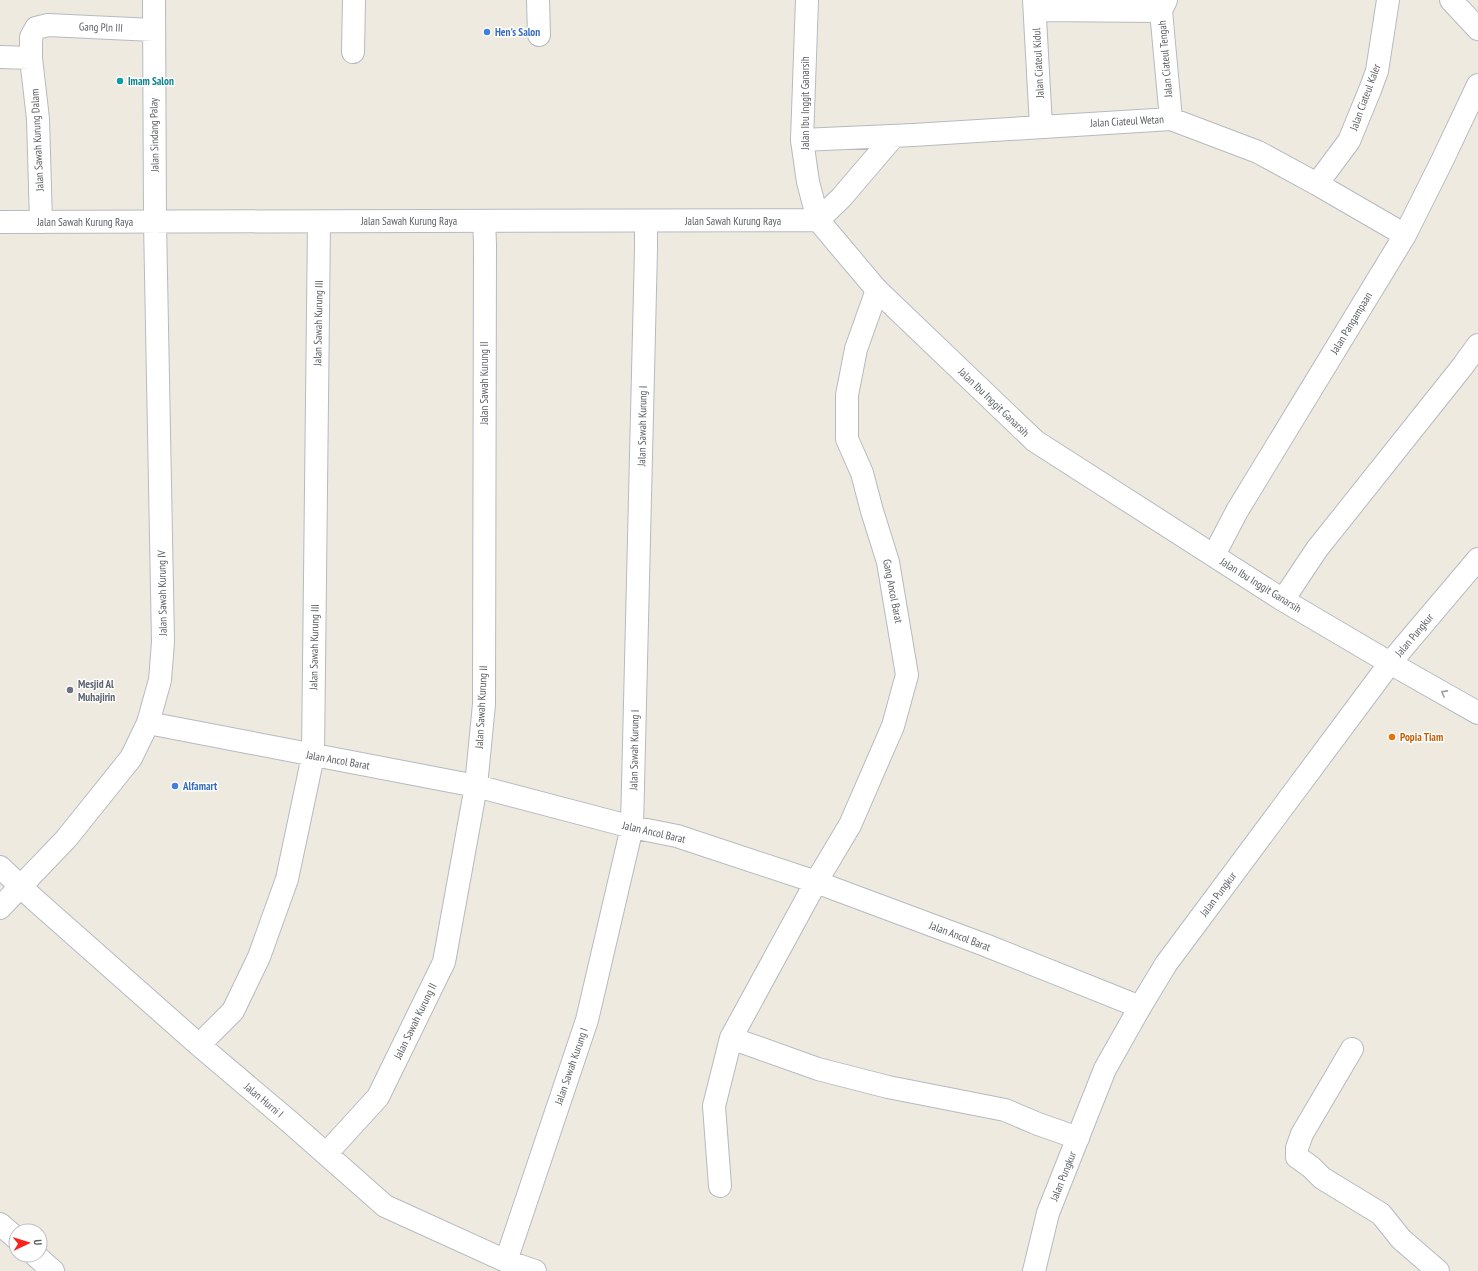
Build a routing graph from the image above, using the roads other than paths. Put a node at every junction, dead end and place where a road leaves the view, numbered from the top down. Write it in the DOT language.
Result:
graph roads {
  1 [pos="154,0"];
  2 [pos="354,0"];
  3 [pos="538,0"];
  4 [pos="807,0"];
  5 [pos="1388,0"];
  6 [pos="1451,0"];
  7 [pos="1035,5"];
  8 [pos="1163,5"];
  9 [pos="48,25"];
  10 [pos="1478,29"];
  11 [pos="153,30"];
  12 [pos="539,35"];
  13 [pos="354,52"];
  14 [pos="0,57"];
  15 [pos="31,58"];
  16 [pos="1478,85"];
  17 [pos="1171,119"];
  18 [pos="1041,126"];
  19 [pos="894,136"];
  20 [pos="802,140"];
  21 [pos="1317,184"];
  22 [pos="818,220"];
  23 [pos="484,221"];
  24 [pos="646,221"];
  25 [pos="0,222"];
  26 [pos="41,222"];
  27 [pos="155,222"];
  28 [pos="319,222"];
  29 [pos="1405,235"];
  30 [pos="877,290"];
  31 [pos="1478,345"];
  32 [pos="1214,555"];
  33 [pos="1478,560"];
  34 [pos="1283,600"];
  35 [pos="1390,663"];
  36 [pos="1478,713"];
  37 [pos="148,723"];
  38 [pos="313,756"];
  39 [pos="476,786"];
  40 [pos="632,827"];
  41 [pos="0,866"];
  42 [pos="816,882"];
  43 [pos="21,886"];
  44 [pos="0,908"];
  45 [pos="1140,1007"];
  46 [pos="731,1038"];
  47 [pos="199,1045"];
  48 [pos="1352,1049"];
  49 [pos="1078,1138"];
  50 [pos="326,1154"];
  51 [pos="720,1186"];
  52 [pos="0,1224"];
  53 [pos="8,1231"];
  54 [pos="506,1261"];
  55 [pos="44,1263"];
  56 [pos="54,1271"];
  57 [pos="535,1271"];
  58 [pos="1034,1271"];
  59 [pos="1438,1271"];
  1 -- 11 [label="street, Jalan Sindang Palay"];
  2 -- 13 [label="street"];
  3 -- 12 [label="street"];
  4 -- 20 [label="street, Jalan Ibu Inggit Ganarsih"];
  5 -- 21 [label="street, Jalan Ciateul Kaler"];
  6 -- 10 [label="street"];
  7 -- 8 [label="street"];
  7 -- 18 [label="street, Jalan Ciateul Kidul"];
  8 -- 17 [label="street, Jalan Ciateul Tengah"];
  9 -- 11 [label="street, Gang Pln III"];
  9 -- 15 [label="street, Jalan Sawah Kurung Dalam"];
  11 -- 27 [label="street, Jalan Sindang Palay"];
  14 -- 15 [label="street"];
  15 -- 26 [label="street, Jalan Sawah Kurung Dalam"];
  16 -- 29 [label="street, Jalan Pangampaan"];
  17 -- 18 [label="street, Jalan Ciateul Wetan"];
  17 -- 21 [label="street, Jalan Ciateul Wetan"];
  18 -- 19 [label="street, Jalan Ciateul Wetan"];
  19 -- 20 [label="street, Jalan Ciateul Wetan"];
  19 -- 22 [label="street"];
  20 -- 22 [label="street, Jalan Ibu Inggit Ganarsih"];
  21 -- 29 [label="street, Jalan Ciateul Wetan"];
  22 -- 24 [label="street, Jalan Sawah Kurung Raya"];
  22 -- 30 [label="street, Jalan Ibu Inggit Ganarsih"];
  23 -- 24 [label="street, Jalan Sawah Kurung Raya"];
  23 -- 28 [label="street, Jalan Sawah Kurung Raya"];
  23 -- 39 [label="street, Jalan Sawah Kurung II"];
  24 -- 40 [label="street, Jalan Sawah Kurung I"];
  25 -- 26 [label="street, Jalan Sawah Kurung Raya"];
  26 -- 27 [label="street, Jalan Sawah Kurung Raya"];
  27 -- 28 [label="street, Jalan Sawah Kurung Raya"];
  27 -- 37 [label="street, Jalan Sawah Kurung IV"];
  28 -- 38 [label="street, Jalan Sawah Kurung III"];
  29 -- 32 [label="street, Jalan Pangampaan"];
  30 -- 32 [label="street, Jalan Ibu Inggit Ganarsih"];
  30 -- 42 [label="street, Gang Ancol Barat"];
  31 -- 34 [label="street"];
  32 -- 34 [label="street, Jalan Ibu Inggit Ganarsih"];
  33 -- 35 [label="street, Jalan Pungkur"];
  34 -- 35 [label="street, Jalan Ibu Inggit Ganarsih"];
  36 -- 35 [label="street, Jalan Ibu Inggit Ganarsih, one-way"];
  35 -- 45 [label="street, Jalan Pungkur"];
  37 -- 38 [label="street, Jalan Ancol Barat"];
  37 -- 43 [label="street, Jalan Sawah Kurung IV"];
  38 -- 39 [label="street, Jalan Ancol Barat"];
  38 -- 47 [label="street, Jalan Sawah Kurung III"];
  39 -- 40 [label="street, Jalan Ancol Barat"];
  39 -- 50 [label="street, Jalan Sawah Kurung II"];
  40 -- 42 [label="street, Jalan Ancol Barat"];
  40 -- 54 [label="street, Jalan Sawah Kurung I"];
  41 -- 43 [label="street, Jalan Hurni I"];
  42 -- 45 [label="street, Jalan Ancol Barat"];
  42 -- 46 [label="street, Gang Ancol Barat"];
  43 -- 44 [label="street, Jalan Sawah Kurung IV"];
  43 -- 47 [label="street, Jalan Hurni I"];
  45 -- 49 [label="street, Jalan Pungkur"];
  46 -- 49 [label="street"];
  46 -- 51 [label="street, Gang Ancol Barat"];
  47 -- 50 [label="street, Jalan Hurni I"];
  48 -- 59 [label="street"];
  49 -- 58 [label="street, Jalan Pungkur"];
  50 -- 54 [label="street, Jalan Hurni I"];
  52 -- 53 [label="street"];
  54 -- 57 [label="street, Jalan Hurni I"];
  55 -- 56 [label="street"];
}
